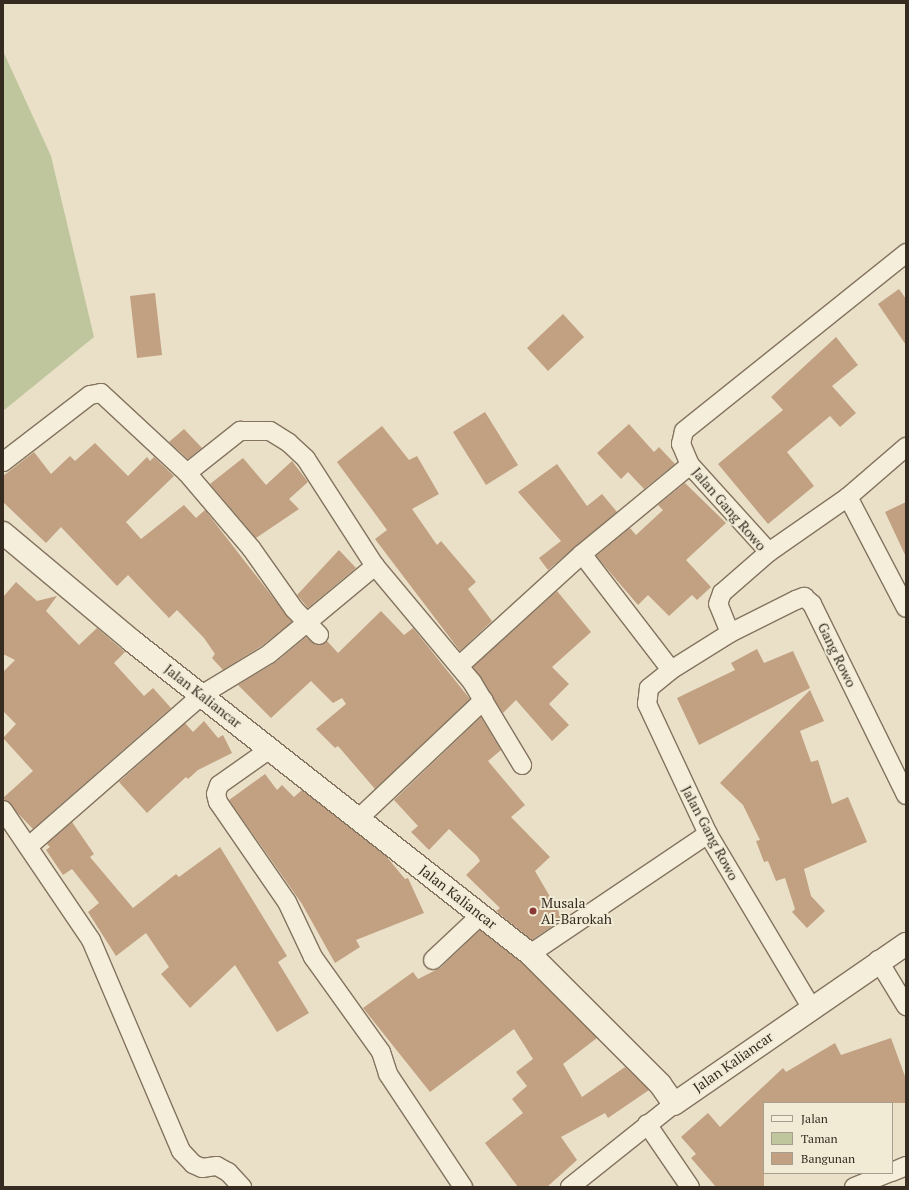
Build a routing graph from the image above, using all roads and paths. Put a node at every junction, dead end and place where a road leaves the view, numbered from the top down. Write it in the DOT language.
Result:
graph roads {
  1 [pos="906,253"];
  2 [pos="906,447"];
  3 [pos="3,462"];
  4 [pos="690,465"];
  5 [pos="187,473"];
  6 [pos="848,498"];
  7 [pos="3,533"];
  8 [pos="769,552"];
  9 [pos="582,554"];
  10 [pos="375,566"];
  11 [pos="906,608"];
  12 [pos="306,623"];
  13 [pos="730,633"];
  14 [pos="319,635"];
  15 [pos="459,666"];
  16 [pos="671,670"];
  17 [pos="203,694"];
  18 [pos="484,700"];
  19 [pos="270,749"];
  20 [pos="522,765"];
  21 [pos="905,791"];
  22 [pos="3,810"];
  23 [pos="358,819"];
  24 [pos="708,834"];
  25 [pos="29,846"];
  26 [pos="481,915"];
  27 [pos="906,944"];
  28 [pos="530,954"];
  29 [pos="433,960"];
  30 [pos="878,960"];
  31 [pos="906,1006"];
  32 [pos="811,1007"];
  33 [pos="674,1104"];
  34 [pos="647,1124"];
  35 [pos="906,1166"];
  36 [pos="893,1172"];
  37 [pos="886,1174"];
  38 [pos="242,1187"];
  39 [pos="463,1187"];
  40 [pos="570,1187"];
  41 [pos="690,1187"];
  42 [pos="854,1187"];
  1 -- 4 [label="street, Jalan Gang Rowo"];
  2 -- 6 [label="street"];
  3 -- 5 [label="street"];
  4 -- 8 [label="street, Jalan Gang Rowo"];
  4 -- 9 [label="street"];
  5 -- 10 [label="street"];
  5 -- 12 [label="street"];
  6 -- 8 [label="street"];
  6 -- 11 [label="street"];
  7 -- 17 [label="street, Jalan Kaliancar"];
  8 -- 13 [label="street, Jalan Gang Rowo"];
  9 -- 15 [label="street"];
  9 -- 16 [label="street"];
  10 -- 12 [label="street"];
  10 -- 15 [label="street"];
  12 -- 14 [label="street"];
  12 -- 17 [label="street"];
  13 -- 16 [label="street, Jalan Gang Rowo"];
  13 -- 21 [label="street, Gang Rowo"];
  15 -- 18 [label="street"];
  16 -- 24 [label="street, Jalan Gang Rowo"];
  17 -- 19 [label="street, Jalan Kaliancar"];
  17 -- 25 [label="street"];
  18 -- 20 [label="street"];
  18 -- 23 [label="street"];
  19 -- 23 [label="street, Jalan Kaliancar"];
  19 -- 39 [label="street"];
  22 -- 25 [label="street"];
  23 -- 26 [label="street, Jalan Kaliancar"];
  24 -- 28 [label="street"];
  24 -- 32 [label="street, Jalan Gang Rowo"];
  25 -- 38 [label="street"];
  26 -- 28 [label="street, Jalan Kaliancar"];
  26 -- 29 [label="street"];
  27 -- 30 [label="street, Jalan Kaliancar"];
  28 -- 33 [label="street, Jalan Kaliancar"];
  30 -- 31 [label="street"];
  30 -- 32 [label="street, Jalan Kaliancar"];
  32 -- 33 [label="street, Jalan Kaliancar"];
  33 -- 34 [label="street"];
  34 -- 40 [label="street"];
  34 -- 41 [label="street"];
  35 -- 36 [label="street"];
  37 -- 42 [label="street"];
}
